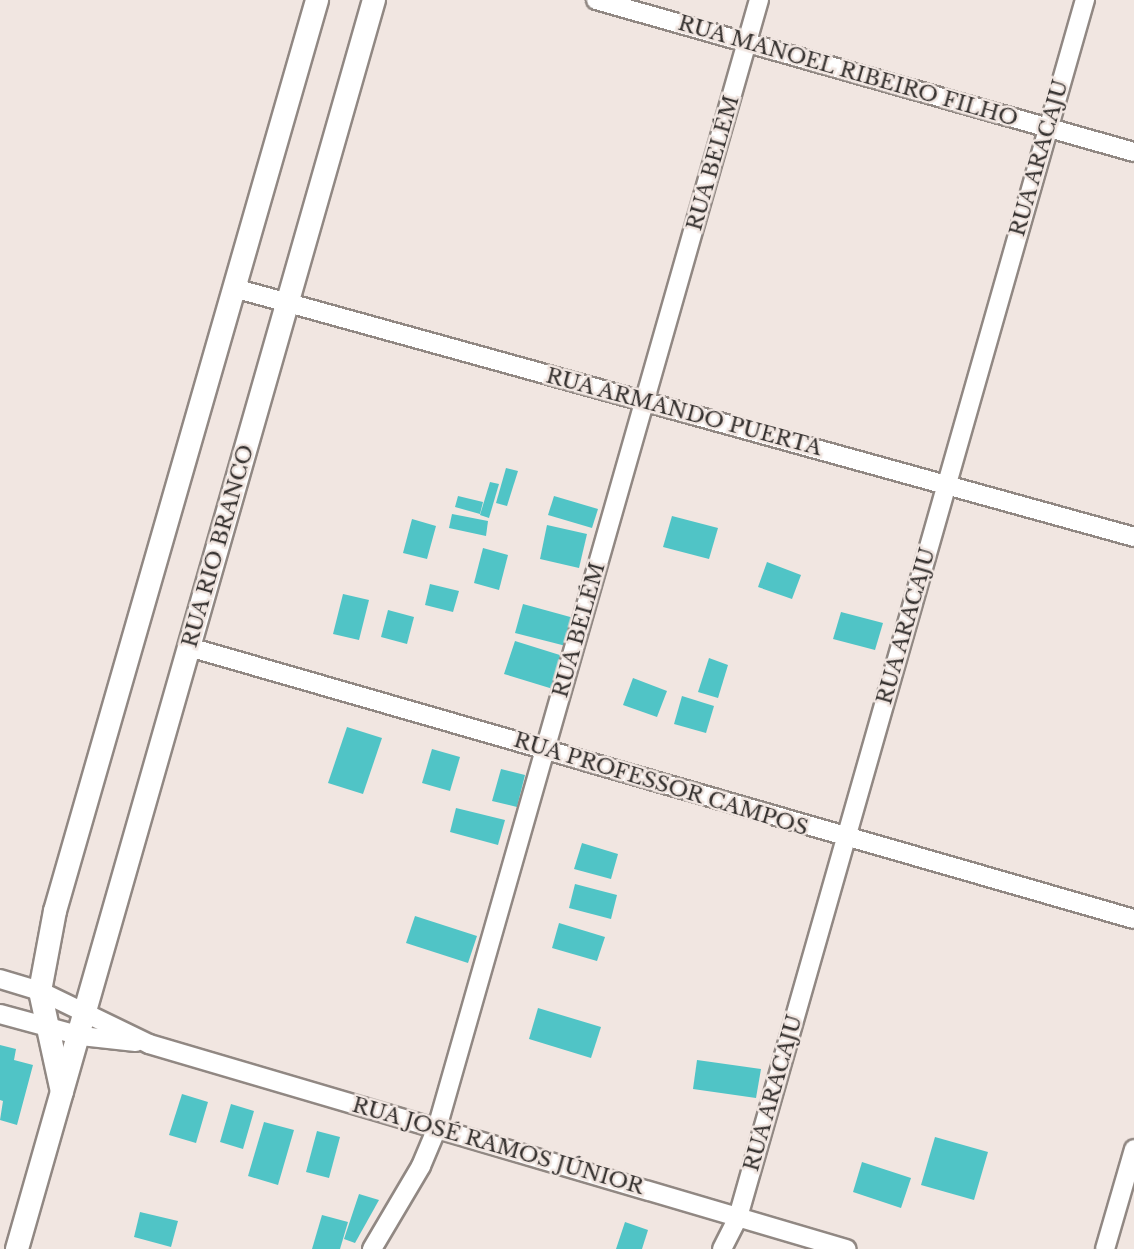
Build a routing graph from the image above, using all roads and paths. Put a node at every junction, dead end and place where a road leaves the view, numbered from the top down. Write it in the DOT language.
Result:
graph roads {
  1 [pos="317,0"];
  2 [pos="374,0"];
  3 [pos="596,0"];
  4 [pos="759,0"];
  5 [pos="1084,0"];
  6 [pos="747,43"];
  7 [pos="1048,128"];
  8 [pos="1134,152"];
  9 [pos="234,288"];
  10 [pos="287,303"];
  11 [pos="646,402"];
  12 [pos="946,485"];
  13 [pos="1134,537"];
  14 [pos="189,647"];
  15 [pos="544,749"];
  16 [pos="846,839"];
  17 [pos="1134,919"];
  18 [pos="0,979"];
  19 [pos="40,991"];
  20 [pos="87,1013"];
  21 [pos="0,1014"];
  22 [pos="48,1028"];
  23 [pos="81,1036"];
  24 [pos="149,1044"];
  25 [pos="62,1093"];
  26 [pos="437,1128"];
  27 [pos="1134,1149"];
  28 [pos="738,1217"];
  29 [pos="17,1249"];
  30 [pos="372,1249"];
  31 [pos="722,1249"];
  32 [pos="846,1249"];
  33 [pos="1105,1249"];
  1 -- 9 [label="street, RUA RIO BRANCO"];
  2 -- 10 [label="street, RUA RIO BRANCO"];
  3 -- 6 [label="street, RUA MANOEL RIBEIRO FILHO"];
  4 -- 6 [label="street, RUA BELÉM"];
  5 -- 7 [label="street, RUA ARACAJU"];
  6 -- 7 [label="street, RUA MANOEL RIBEIRO FILHO"];
  6 -- 11 [label="street, RUA BELÉM"];
  7 -- 8 [label="street, RUA MANOEL RIBEIRO FILHO"];
  7 -- 12 [label="street, RUA ARACAJU"];
  9 -- 10 [label="street, RUA ARMANDO PUERTA"];
  9 -- 19 [label="street, RUA RIO BRANCO"];
  10 -- 11 [label="street, RUA ARMANDO PUERTA"];
  10 -- 14 [label="street, RUA RIO BRANCO"];
  11 -- 12 [label="street, RUA ARMANDO PUERTA"];
  11 -- 15 [label="street, RUA BELÉM"];
  12 -- 13 [label="street, RUA ARMANDO PUERTA"];
  12 -- 16 [label="street, RUA ARACAJU"];
  14 -- 15 [label="street, RUA PROFESSOR CAMPOS"];
  14 -- 20 [label="street, RUA RIO BRANCO"];
  15 -- 16 [label="street, RUA PROFESSOR CAMPOS"];
  15 -- 26 [label="street, RUA BELÉM"];
  16 -- 17 [label="street, RUA PROFESSOR CAMPOS"];
  16 -- 28 [label="street, RUA ARACAJU"];
  18 -- 19 [label="street, RUA JOSÉ RAMOS JÚNIOR"];
  19 -- 20 [label="street, RUA JOSÉ RAMOS JÚNIOR"];
  19 -- 22 [label="street, RUA RIO BRANCO"];
  20 -- 23 [label="street, RUA RIO BRANCO"];
  20 -- 24 [label="street, RUA JOSÉ RAMOS JÚNIOR"];
  21 -- 22 [label="street, RUA JOSÉ RAMOS JÚNIOR"];
  22 -- 23 [label="street, RUA JOSÉ RAMOS JÚNIOR"];
  22 -- 25 [label="street, RUA RIO BRANCO"];
  23 -- 24 [label="street, RUA JOSÉ RAMOS JÚNIOR"];
  23 -- 25 [label="street, RUA RIO BRANCO"];
  24 -- 26 [label="street, RUA JOSÉ RAMOS JÚNIOR"];
  25 -- 29 [label="street, RUA RIO BRANCO"];
  26 -- 28 [label="street, RUA JOSÉ RAMOS JÚNIOR"];
  26 -- 30 [label="street, RUA BELÉM"];
  27 -- 33 [label="street"];
  28 -- 31 [label="street, RUA ARACAJU"];
  28 -- 32 [label="street, RUA JOSÉ RAMOS JÚNIOR"];
}
